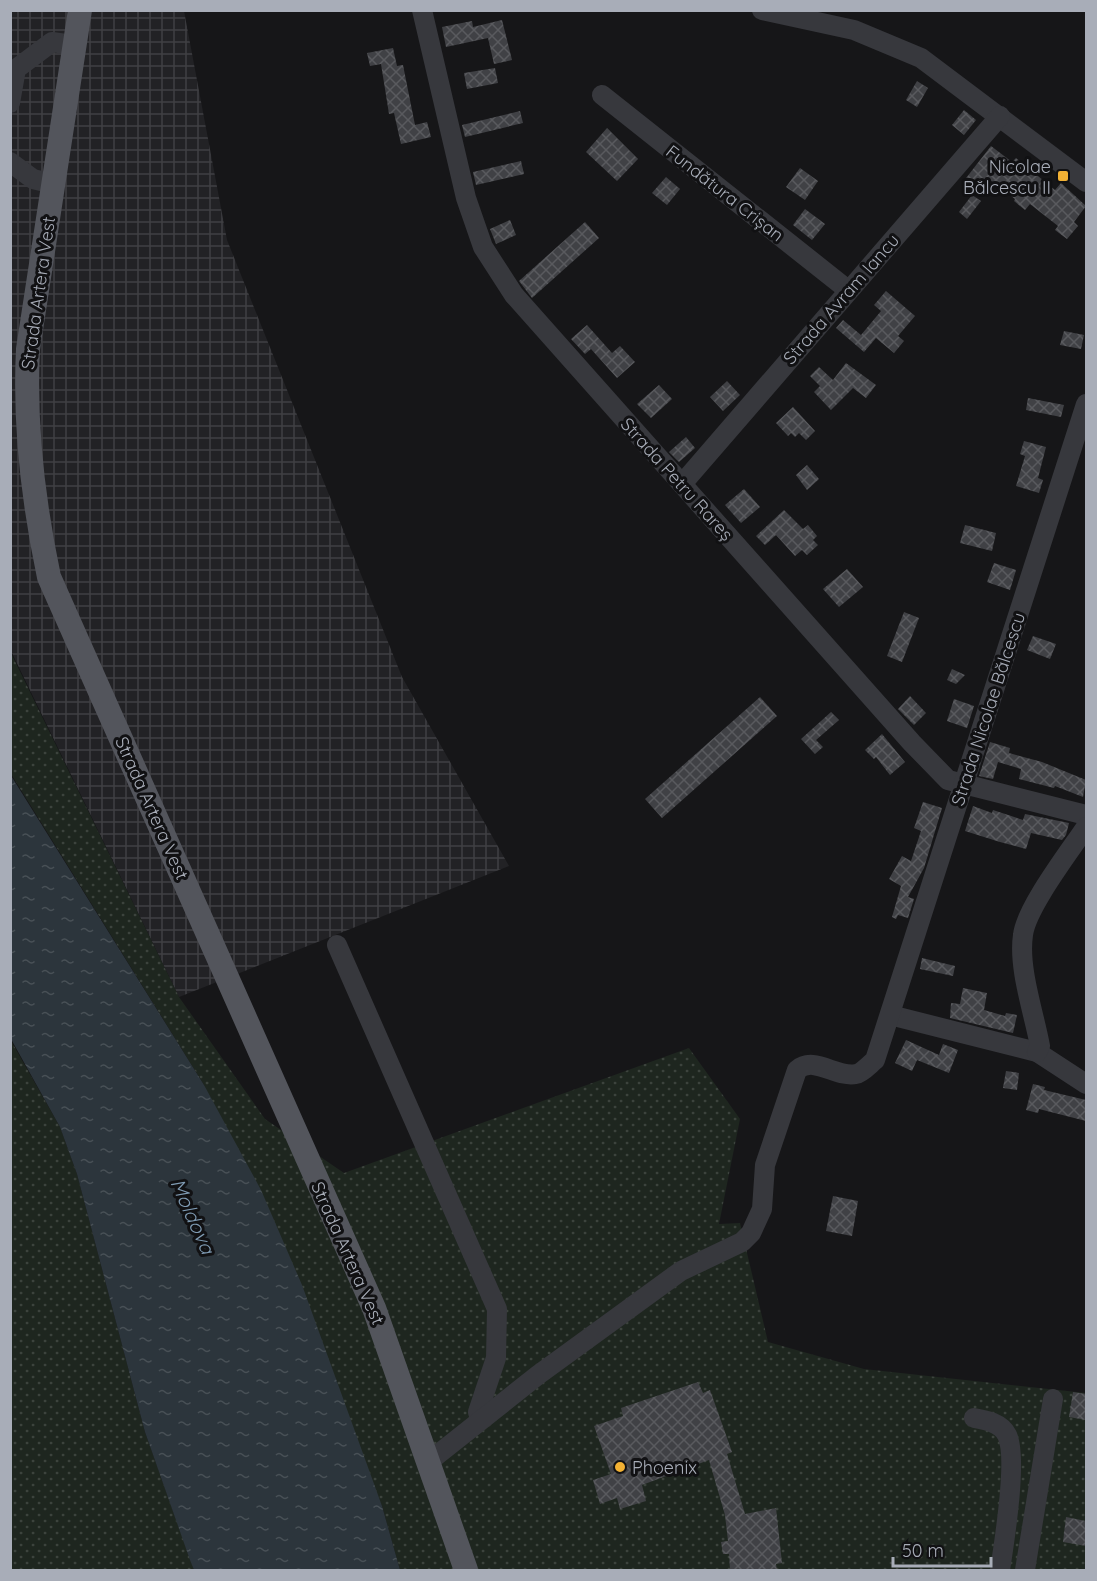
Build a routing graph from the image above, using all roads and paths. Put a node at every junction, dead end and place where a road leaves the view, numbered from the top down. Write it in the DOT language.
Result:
graph roads {
  1 [pos="80,10"];
  2 [pos="422,10"];
  3 [pos="762,10"];
  4 [pos="74,45"];
  5 [pos="602,95"];
  6 [pos="10,103"];
  7 [pos="1000,116"];
  8 [pos="10,162"];
  9 [pos="1086,182"];
  10 [pos="52,184"];
  11 [pos="848,290"];
  12 [pos="1086,404"];
  13 [pos="682,484"];
  14 [pos="964,783"];
  15 [pos="1086,815"];
  16 [pos="1086,827"];
  17 [pos="337,945"];
  18 [pos="890,1015"];
  19 [pos="1037,1052"];
  20 [pos="1086,1084"];
  21 [pos="1053,1399"];
  22 [pos="974,1418"];
  23 [pos="480,1419"];
  24 [pos="427,1463"];
  25 [pos="466,1570"];
  26 [pos="1000,1570"];
  27 [pos="1025,1570"];
  1 -- 4 [label="main road, Strada Artera Vest"];
  2 -- 13 [label="street, Strada Petru Rareș"];
  3 -- 7 [label="street"];
  4 -- 6 [label="street"];
  4 -- 10 [label="main road, Strada Artera Vest"];
  5 -- 11 [label="street, Fundătura Crișan"];
  7 -- 9 [label="street"];
  7 -- 11 [label="street, Strada Avram Iancu"];
  8 -- 10 [label="street"];
  10 -- 24 [label="main road, Strada Artera Vest"];
  11 -- 13 [label="street, Strada Avram Iancu"];
  12 -- 14 [label="street, Strada Nicolae Bălcescu"];
  13 -- 14 [label="street, Strada Petru Rareș"];
  14 -- 15 [label="street, Strada Petru Rareș"];
  14 -- 18 [label="street, Strada Nicolae Bălcescu"];
  16 -- 19 [label="street"];
  17 -- 23 [label="street"];
  18 -- 19 [label="street"];
  18 -- 23 [label="street, Strada Nicolae Bălcescu"];
  19 -- 20 [label="street"];
  21 -- 27 [label="street"];
  22 -- 26 [label="street"];
  23 -- 24 [label="street"];
  24 -- 25 [label="main road, Strada Artera Vest"];
}
